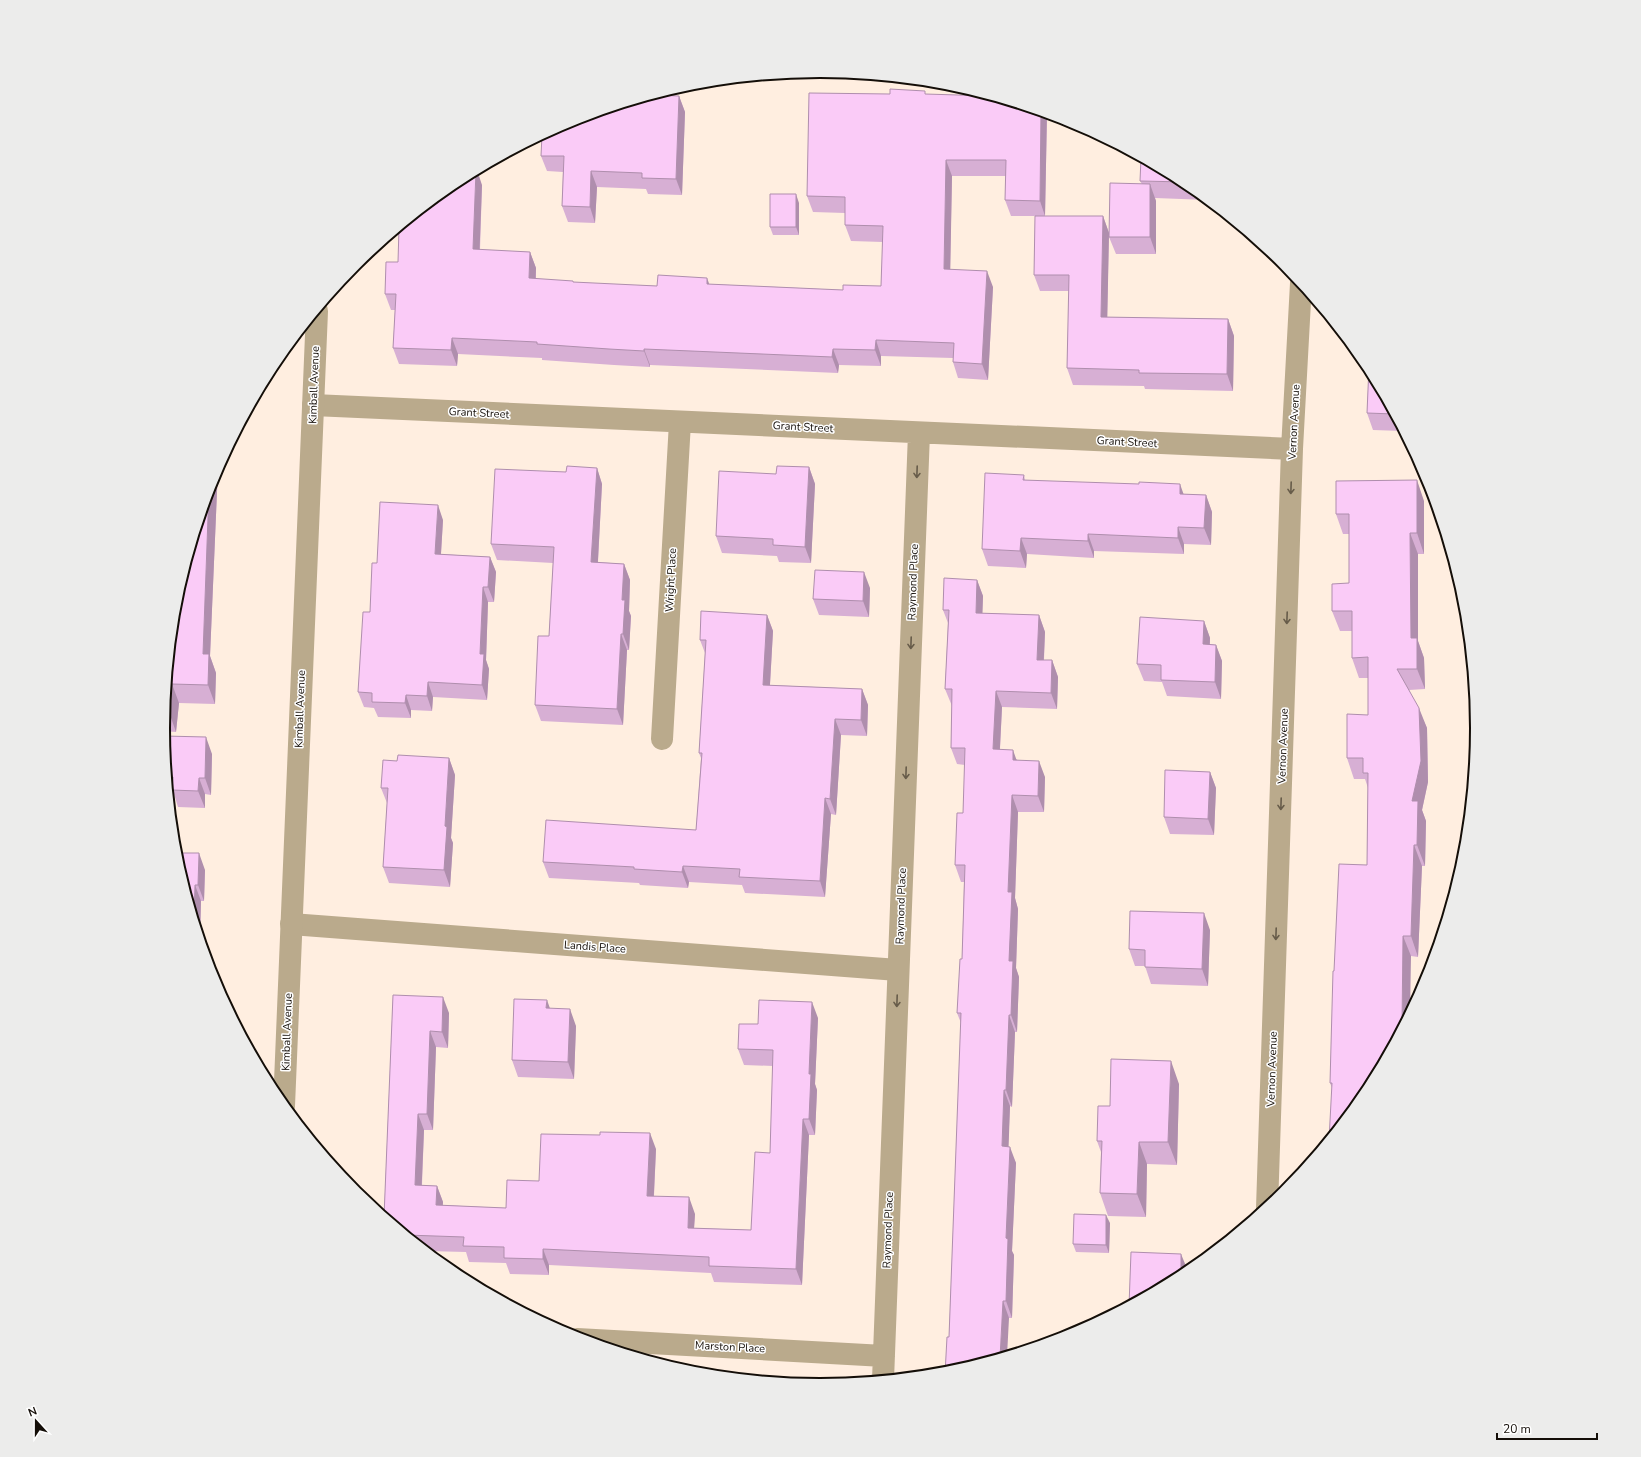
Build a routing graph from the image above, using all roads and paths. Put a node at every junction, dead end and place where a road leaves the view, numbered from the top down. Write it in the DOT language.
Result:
graph roads {
  1 [pos="1301,290"];
  2 [pos="317,317"];
  3 [pos="313,406"];
  4 [pos="680,422"];
  5 [pos="918,433"];
  6 [pos="1292,449"];
  7 [pos="662,739"];
  8 [pos="291,924"];
  9 [pos="898,970"];
  10 [pos="284,1096"];
  11 [pos="1267,1200"];
  12 [pos="599,1339"];
  13 [pos="884,1356"];
  14 [pos="883,1376"];
  1 -- 6 [label="street, Vernon Avenue"];
  2 -- 3 [label="street, Kimball Avenue"];
  3 -- 4 [label="street, Grant Street"];
  3 -- 8 [label="street, Kimball Avenue"];
  4 -- 5 [label="street, Grant Street"];
  4 -- 7 [label="street, Wright Place"];
  5 -- 6 [label="street, Grant Street"];
  5 -- 9 [label="street, Raymond Place, one-way"];
  6 -- 11 [label="street, Vernon Avenue, one-way"];
  8 -- 9 [label="street, Landis Place"];
  8 -- 10 [label="street, Kimball Avenue"];
  9 -- 13 [label="street, Raymond Place, one-way"];
  12 -- 13 [label="street, Marston Place"];
  13 -- 14 [label="street, Raymond Place"];
}
